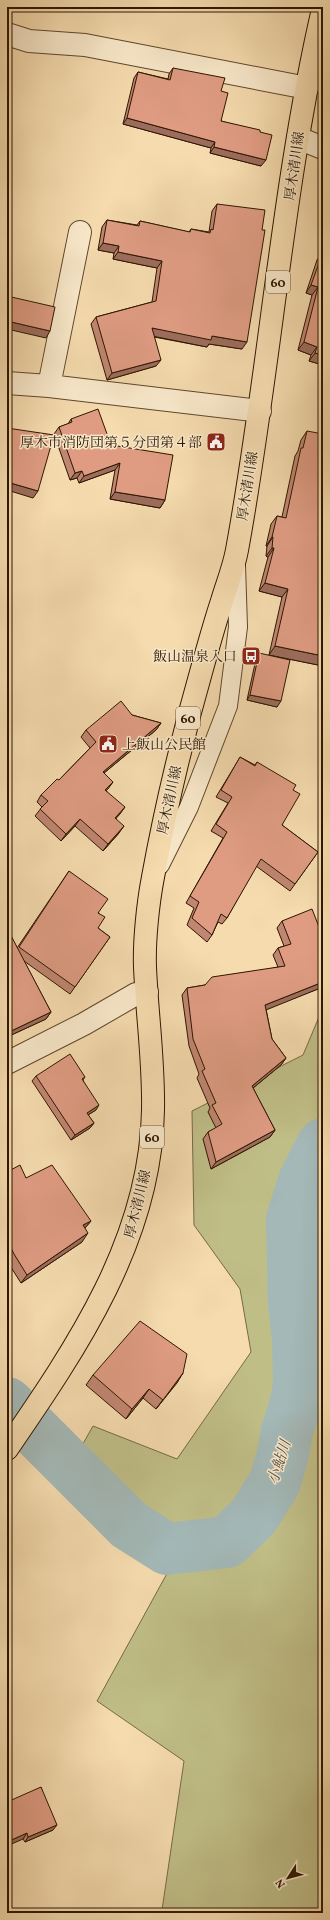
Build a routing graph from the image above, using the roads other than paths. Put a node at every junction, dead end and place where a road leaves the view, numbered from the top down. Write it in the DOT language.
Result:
graph roads {
  1 [pos="323,9"];
  2 [pos="7,34"];
  3 [pos="308,88"];
  4 [pos="298,138"];
  5 [pos="323,148"];
  6 [pos="80,232"];
  7 [pos="7,383"];
  8 [pos="49,386"];
  9 [pos="260,411"];
  10 [pos="236,556"];
  11 [pos="152,883"];
  12 [pos="147,992"];
  13 [pos="7,1063"];
  14 [pos="7,1449"];
  1 -- 3 [label="main road, 厚木清川線 / 60"];
  2 -- 3 [label="street"];
  3 -- 4 [label="main road, 厚木清川線 / 60"];
  4 -- 5 [label="street"];
  4 -- 9 [label="main road, 厚木清川線 / 60"];
  6 -- 8 [label="street"];
  7 -- 8 [label="street"];
  8 -- 9 [label="street"];
  9 -- 10 [label="main road, 厚木清川線 / 60"];
  10 -- 11 [label="main road, 厚木清川線 / 60"];
  10 -- 11 [label="lane"];
  11 -- 12 [label="main road, 厚木清川線 / 60"];
  12 -- 13 [label="street"];
  12 -- 14 [label="main road, 厚木清川線 / 60"];
}
